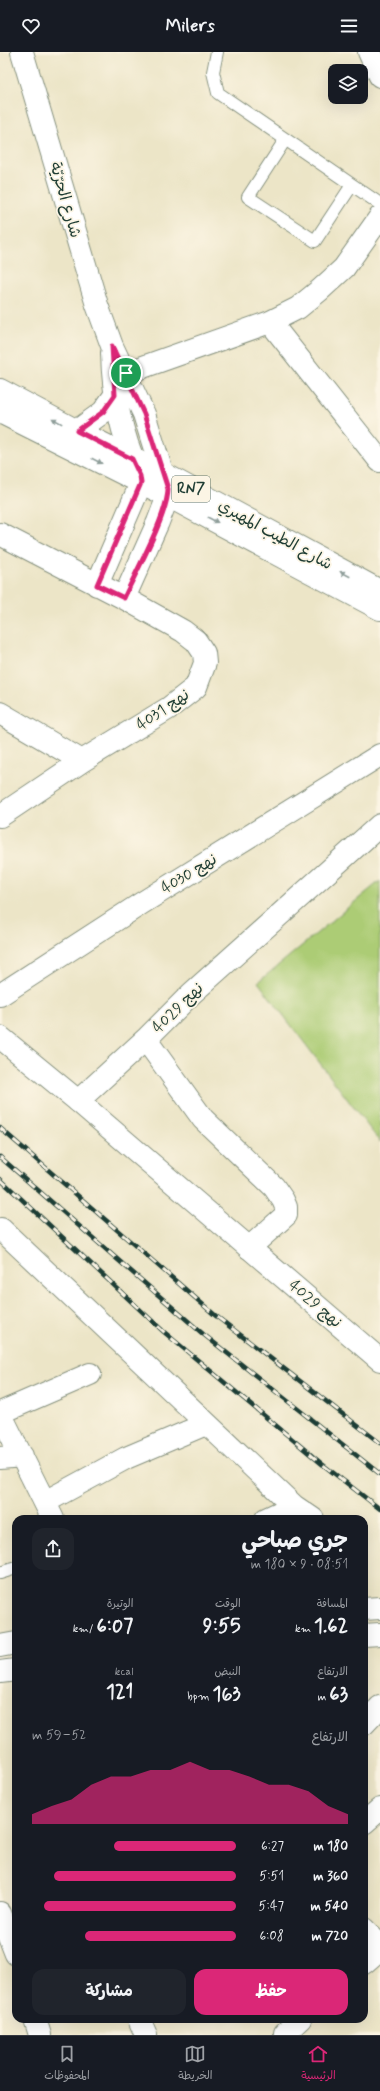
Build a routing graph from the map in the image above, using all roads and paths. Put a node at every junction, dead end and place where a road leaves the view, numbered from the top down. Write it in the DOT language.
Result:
graph roads {
  1 [pos="22,52"];
  2 [pos="217,52"];
  3 [pos="369,52"];
  4 [pos="380,76"];
  5 [pos="286,140"];
  6 [pos="352,185"];
  7 [pos="380,204"];
  8 [pos="380,217"];
  9 [pos="270,322"];
  10 [pos="112,346"];
  11 [pos="126,373"];
  12 [pos="0,390"];
  13 [pos="115,395"];
  14 [pos="0,412"];
  15 [pos="77,431"];
  16 [pos="132,459"];
  17 [pos="380,461"];
  18 [pos="164,474"];
  19 [pos="141,483"];
  20 [pos="168,496"];
  21 [pos="0,534"];
  22 [pos="97,585"];
  23 [pos="380,591"];
  24 [pos="124,598"];
  25 [pos="380,610"];
  26 [pos="0,713"];
  27 [pos="380,755"];
  28 [pos="82,761"];
  29 [pos="0,816"];
  30 [pos="380,825"];
  31 [pos="0,995"];
  32 [pos="0,1037"];
  33 [pos="148,1037"];
  34 [pos="78,1102"];
  35 [pos="1,1229"];
  36 [pos="249,1248"];
  37 [pos="380,1360"];
  38 [pos="90,1374"];
  39 [pos="0,1413"];
  40 [pos="206,1424"];
  41 [pos="22,1456"];
  42 [pos="0,1458"];
  43 [pos="294,1506"];
  44 [pos="49,1511"];
  45 [pos="275,1515"];
  46 [pos="307,1515"];
  47 [pos="12,1569"];
  48 [pos="0,1573"];
  49 [pos="380,1608"];
  50 [pos="368,1609"];
  51 [pos="380,1634"];
  52 [pos="368,1635"];
  53 [pos="12,1644"];
  54 [pos="0,1646"];
  55 [pos="12,1670"];
  56 [pos="0,1672"];
  57 [pos="380,1809"];
  58 [pos="368,1820"];
  59 [pos="0,1913"];
  60 [pos="368,1933"];
  61 [pos="380,1946"];
  62 [pos="380,1949"];
  63 [pos="12,1952"];
  64 [pos="368,1960"];
  65 [pos="36,2023"];
  66 [pos="141,2023"];
  67 [pos="40,2035"];
  68 [pos="146,2035"];
  1 -- 10 [label="street, شارع الحرّيّة"];
  2 -- 5 [label="lane"];
  3 -- 4 [label="street"];
  5 -- 6 [label="lane"];
  5 -- 6 [label="lane"];
  6 -- 7 [label="lane"];
  8 -- 9 [label="street"];
  9 -- 11 [label="street"];
  9 -- 17 [label="street"];
  10 -- 11 [label="street, شارع الحرّيّة"];
  10 -- 13 [label="street, شارع الحرّيّة"];
  11 -- 18 [label="street, شارع الحرّيّة"];
  15 -- 12 [label="street, شارع الطيب المهيري / RN7, one-way"];
  13 -- 15 [label="street"];
  13 -- 16 [label="street, شارع الحرّيّة"];
  14 -- 19 [label="street, شارع الطيب المهيري / RN7, one-way"];
  15 -- 16 [label="street, شارع الطيب المهيري / RN7"];
  16 -- 18 [label="street, شارع الطيب المهيري / RN7"];
  16 -- 19 [label="street, شارع الحرّيّة"];
  18 -- 20 [label="street, شارع الحرّيّة"];
  23 -- 18 [label="street, شارع الطيب المهيري / RN7, one-way"];
  19 -- 20 [label="street, شارع الطيب المهيري / RN7"];
  19 -- 22 [label="street"];
  20 -- 24 [label="street"];
  20 -- 25 [label="street, شارع الطيب المهيري / RN7, one-way"];
  21 -- 22 [label="street, نهج 4031"];
  22 -- 24 [label="street, نهج 4031"];
  24 -- 28 [label="street, نهج 4031"];
  26 -- 28 [label="street"];
  27 -- 31 [label="street, نهج 4030"];
  28 -- 29 [label="street, نهج 4031"];
  30 -- 33 [label="street, نهج 4029"];
  32 -- 34 [label="street, نهج 4029"];
  33 -- 34 [label="street"];
  33 -- 36 [label="street, نهج 4029"];
  34 -- 36 [label="street, نهج 4029"];
  35 -- 40 [label="street"];
  36 -- 37 [label="street, نهج 4029"];
  38 -- 39 [label="street"];
  39 -- 41 [label="street"];
  40 -- 43 [label="street"];
  40 -- 44 [label="street"];
  41 -- 42 [label="street"];
  41 -- 44 [label="street"];
  43 -- 45 [label="street"];
  43 -- 46 [label="street"];
  47 -- 48 [label="lane"];
  49 -- 50 [label="street"];
  51 -- 52 [label="street"];
  53 -- 54 [label="street"];
  55 -- 56 [label="street"];
  57 -- 58 [label="street"];
  59 -- 63 [label="street"];
  60 -- 61 [label="street"];
  62 -- 64 [label="street"];
  65 -- 67 [label="street"];
  66 -- 68 [label="street"];
}
